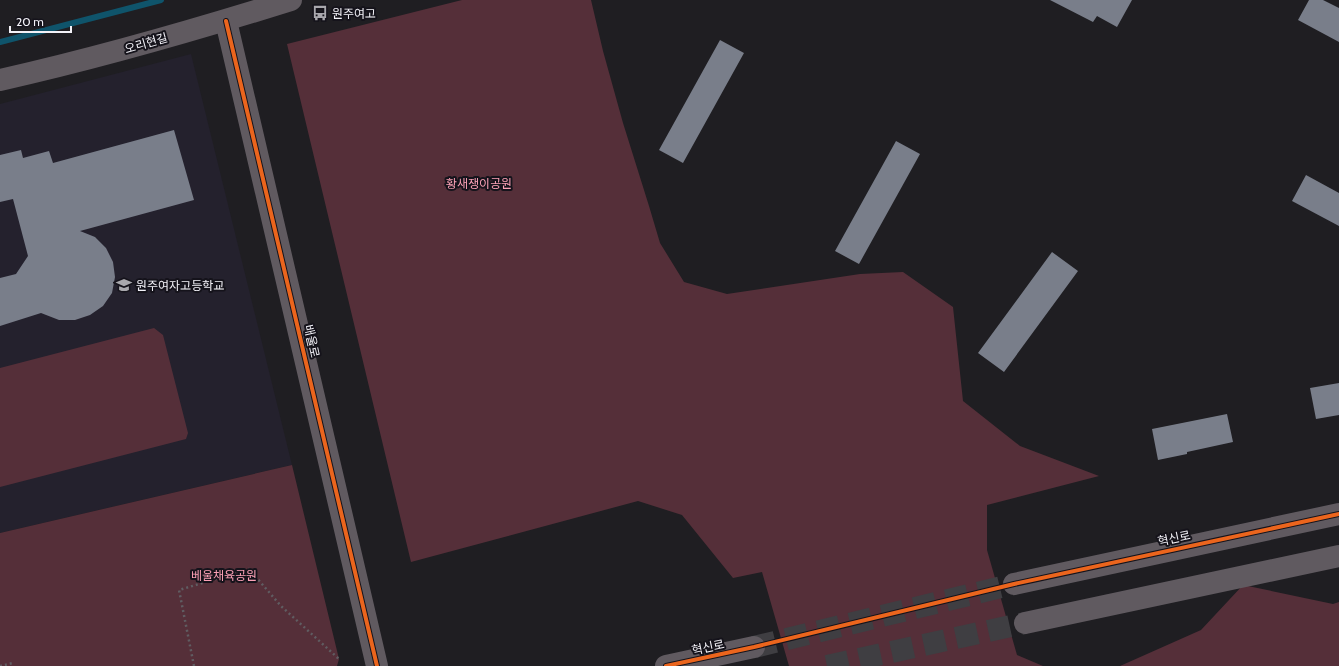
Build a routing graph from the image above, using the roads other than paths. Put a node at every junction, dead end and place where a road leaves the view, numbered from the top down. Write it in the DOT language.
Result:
graph roads {
  1 [pos="291,0"];
  2 [pos="226,21"];
  3 [pos="0,80"];
  4 [pos="1339,514"];
  5 [pos="1339,556"];
  6 [pos="1014,584"];
  7 [pos="1025,623"];
  8 [pos="754,647"];
  9 [pos="377,666"];
  10 [pos="666,666"];
  1 -- 2 [label="street, 오리현길"];
  2 -- 3 [label="street, 오리현길"];
  2 -- 9 [label="street, 배울로"];
  4 -- 6 [label="street, 혁신로"];
  5 -- 7 [label="street"];
  8 -- 10 [label="street, 혁신로"];
}
